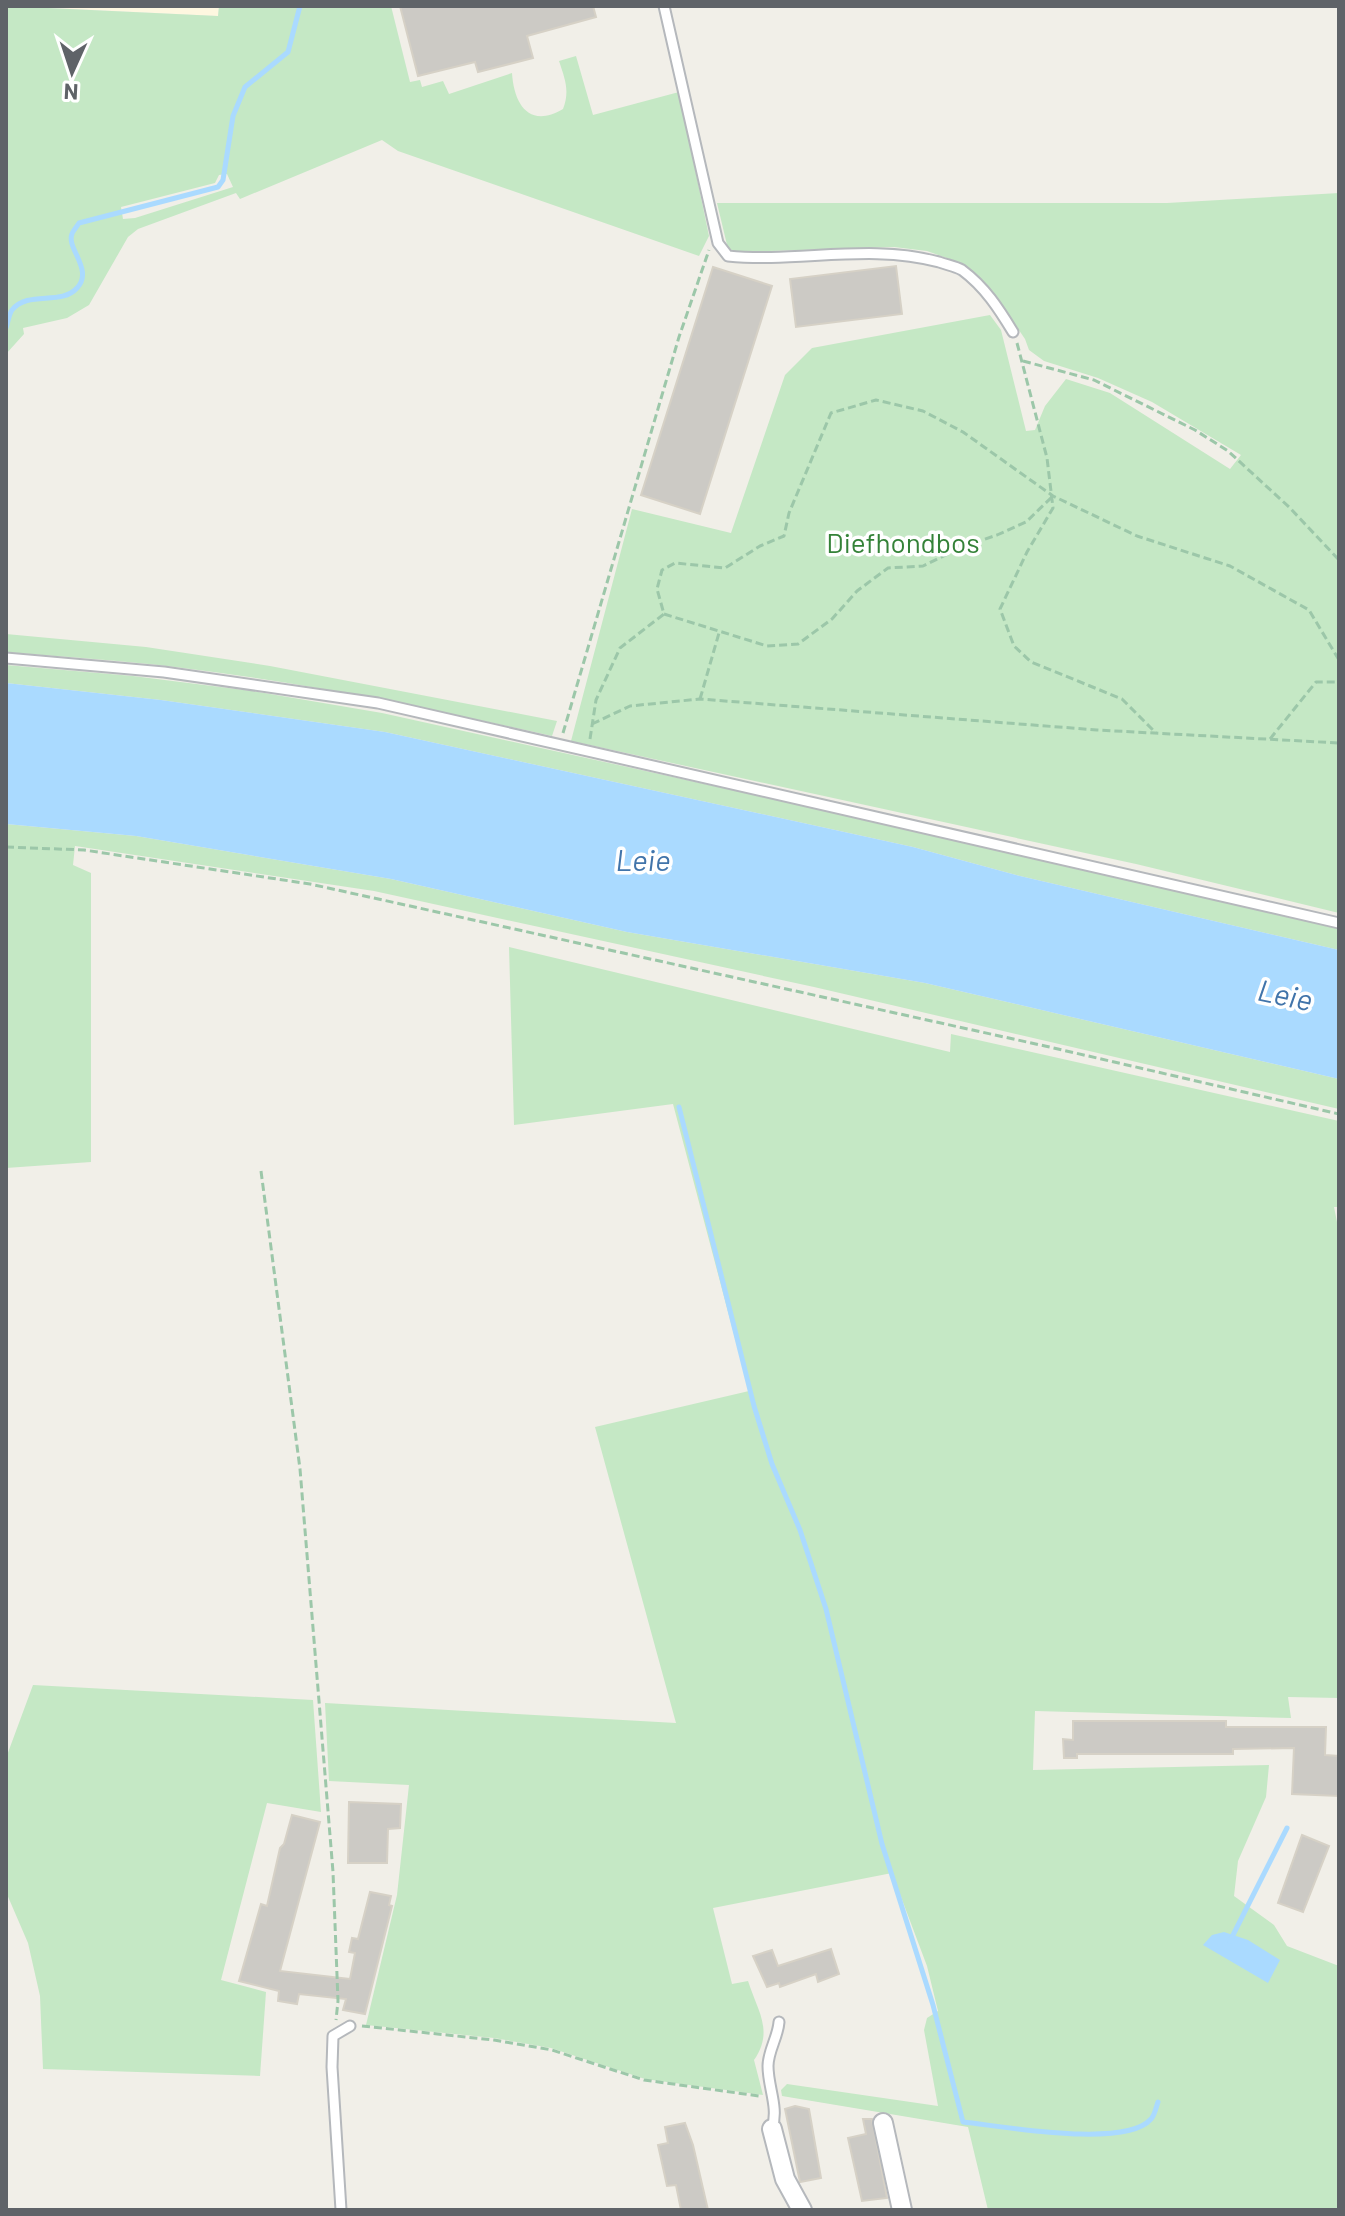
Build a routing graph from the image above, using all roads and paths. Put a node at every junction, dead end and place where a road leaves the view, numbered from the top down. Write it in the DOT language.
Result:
graph roads {
  1 [pos="664,6"];
  2 [pos="718,243"];
  3 [pos="1013,332"];
  4 [pos="1023,361"];
  5 [pos="1053,496"];
  6 [pos="1339,560"];
  7 [pos="664,614"];
  8 [pos="719,633"];
  9 [pos="6,658"];
  10 [pos="1339,660"];
  11 [pos="1339,682"];
  12 [pos="700,699"];
  13 [pos="1156,733"];
  14 [pos="1269,739"];
  15 [pos="1339,743"];
  16 [pos="559,745"];
  17 [pos="6,847"];
  18 [pos="1339,923"];
  19 [pos="1339,1114"];
  20 [pos="261,1171"];
  21 [pos="779,2022"];
  22 [pos="350,2026"];
  23 [pos="333,2036"];
  24 [pos="774,2098"];
  25 [pos="883,2123"];
  26 [pos="772,2129"];
  27 [pos="341,2210"];
  28 [pos="802,2210"];
  29 [pos="902,2210"];
  1 -- 2 [label="lane"];
  2 -- 3 [label="lane"];
  2 -- 16 [label="path"];
  3 -- 4 [label="path"];
  4 -- 5 [label="path"];
  4 -- 6 [label="path"];
  5 -- 7 [label="path"];
  5 -- 8 [label="path"];
  5 -- 10 [label="path"];
  5 -- 13 [label="path"];
  7 -- 8 [label="path"];
  7 -- 12 [label="path"];
  8 -- 12 [label="path"];
  9 -- 16 [label="lane"];
  11 -- 14 [label="path"];
  12 -- 13 [label="path"];
  13 -- 14 [label="path"];
  14 -- 15 [label="path"];
  16 -- 18 [label="lane"];
  17 -- 19 [label="path"];
  20 -- 23 [label="path"];
  21 -- 24 [label="lane"];
  22 -- 23 [label="lane"];
  22 -- 24 [label="path"];
  23 -- 27 [label="lane"];
  24 -- 26 [label="lane"];
  25 -- 29 [label="street"];
  26 -- 28 [label="street"];
}
